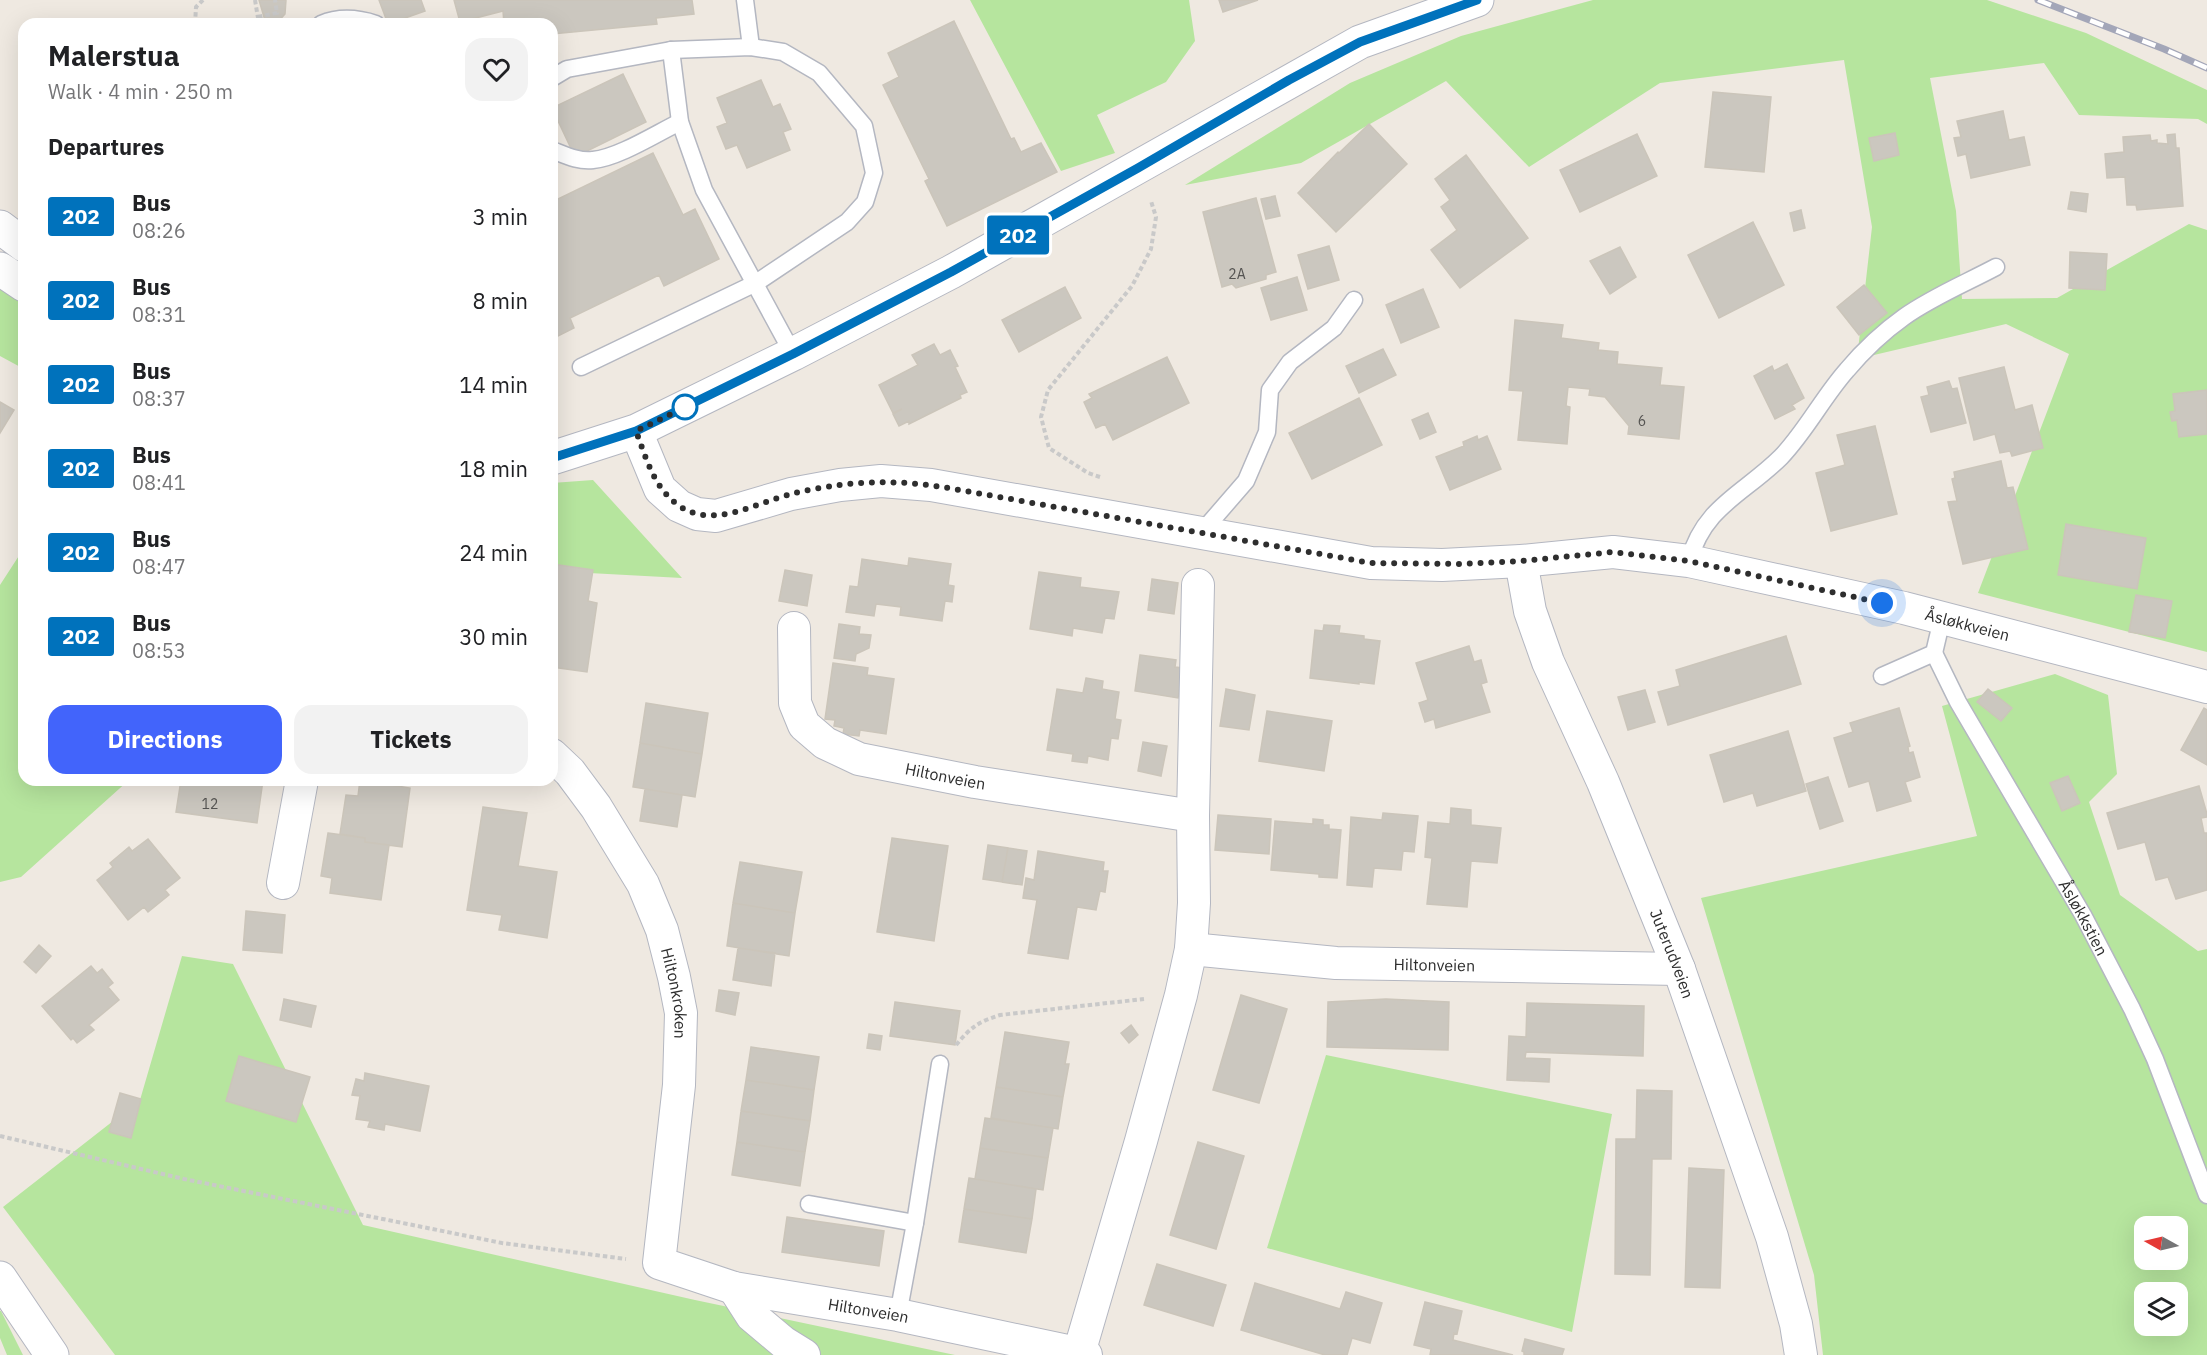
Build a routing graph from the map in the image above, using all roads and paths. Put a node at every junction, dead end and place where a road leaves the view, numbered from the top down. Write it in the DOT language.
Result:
graph roads {
  1 [pos="203,0"];
  2 [pos="255,0"];
  3 [pos="275,0"];
  4 [pos="745,0"];
  5 [pos="1477,0"];
  6 [pos="258,17"];
  7 [pos="195,18"];
  8 [pos="751,47"];
  9 [pos="671,50"];
  10 [pos="558,74"];
  11 [pos="680,122"];
  12 [pos="558,152"];
  13 [pos="1150,197"];
  14 [pos="0,227"];
  15 [pos="18,240"];
  16 [pos="1996,267"];
  17 [pos="0,269"];
  18 [pos="18,281"];
  19 [pos="756,283"];
  20 [pos="1354,300"];
  21 [pos="793,354"];
  22 [pos="581,367"];
  23 [pos="636,431"];
  24 [pos="558,456"];
  25 [pos="1108,479"];
  26 [pos="1201,533"];
  27 [pos="1521,561"];
  28 [pos="1689,561"];
  29 [pos="1198,585"];
  30 [pos="1942,619"];
  31 [pos="794,628"];
  32 [pos="1934,653"];
  33 [pos="1882,676"];
  34 [pos="2207,687"];
  35 [pos="558,761"];
  36 [pos="301,786"];
  37 [pos="1193,816"];
  38 [pos="283,883"];
  39 [pos="1191,949"];
  40 [pos="1679,969"];
  41 [pos="1181,995"];
  42 [pos="940,1064"];
  43 [pos="0,1136"];
  44 [pos="2207,1195"];
  45 [pos="809,1204"];
  46 [pos="915,1223"];
  47 [pos="659,1263"];
  48 [pos="0,1278"];
  49 [pos="734,1288"];
  50 [pos="898,1315"];
  51 [pos="1082,1354"];
  52 [pos="52,1355"];
  53 [pos="804,1355"];
  54 [pos="1801,1355"];
  1 -- 7 [label="path"];
  2 -- 6 [label="path"];
  3 -- 6 [label="path"];
  4 -- 8 [label="lane"];
  5 -- 21 [label="main road"];
  8 -- 9 [label="lane"];
  8 -- 19 [label="lane"];
  9 -- 10 [label="lane"];
  9 -- 11 [label="lane"];
  11 -- 12 [label="lane"];
  11 -- 19 [label="lane"];
  13 -- 25 [label="path"];
  14 -- 15 [label="main road"];
  16 -- 28 [label="lane"];
  17 -- 18 [label="main road"];
  19 -- 21 [label="lane"];
  19 -- 22 [label="lane"];
  20 -- 26 [label="lane"];
  21 -- 23 [label="main road"];
  23 -- 24 [label="main road"];
  23 -- 26 [label="street, Åsløkkveien"];
  26 -- 27 [label="street, Åsløkkveien"];
  27 -- 28 [label="street, Åsløkkveien"];
  27 -- 40 [label="street, Juterudveien"];
  28 -- 30 [label="street, Åsløkkveien"];
  29 -- 37 [label="street, Hiltonveien"];
  30 -- 32 [label="lane"];
  30 -- 34 [label="street, Åsløkkveien"];
  31 -- 37 [label="street, Hiltonveien"];
  32 -- 33 [label="lane"];
  32 -- 44 [label="lane, Åsløkkstien"];
  35 -- 47 [label="street, Hiltonkroken"];
  36 -- 38 [label="street"];
  37 -- 39 [label="street, Hiltonveien"];
  39 -- 40 [label="street, Hiltonveien"];
  39 -- 41 [label="street, Hiltonveien"];
  40 -- 54 [label="street, Juterudveien"];
  41 -- 42 [label="path"];
  41 -- 51 [label="street, Hiltonveien"];
  42 -- 46 [label="lane"];
  43 -- 47 [label="path"];
  45 -- 46 [label="lane"];
  46 -- 50 [label="lane"];
  47 -- 49 [label="street, Hiltonveien"];
  48 -- 52 [label="main road"];
  49 -- 50 [label="street, Hiltonveien"];
  49 -- 53 [label="street"];
  50 -- 51 [label="street, Hiltonveien"];
}
